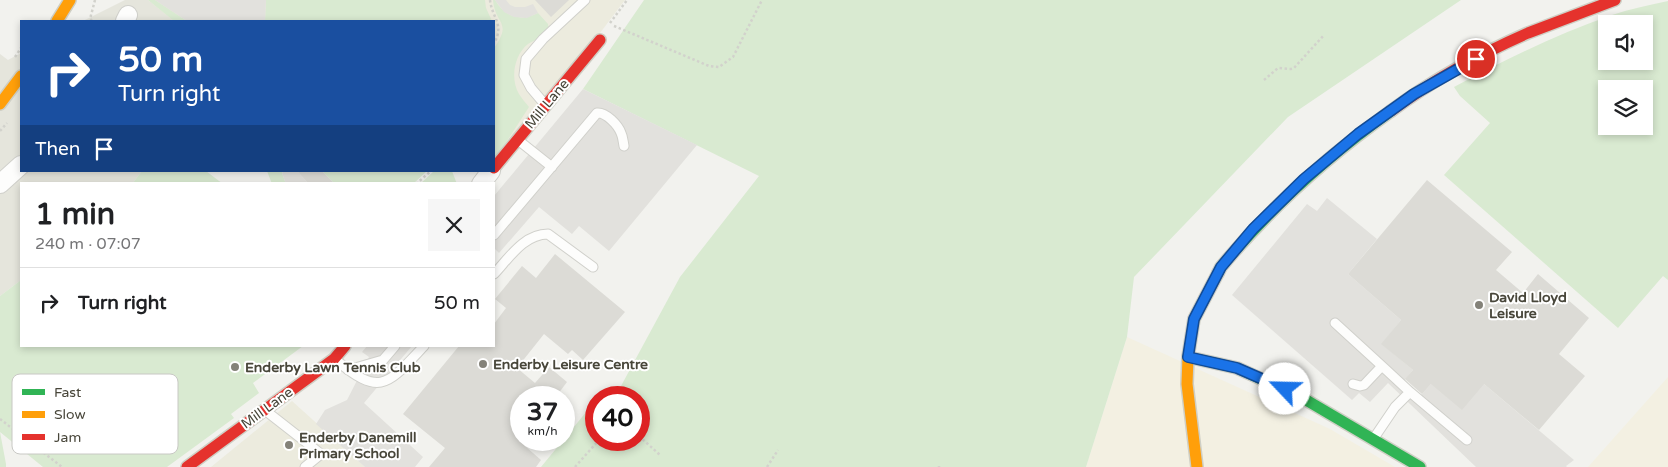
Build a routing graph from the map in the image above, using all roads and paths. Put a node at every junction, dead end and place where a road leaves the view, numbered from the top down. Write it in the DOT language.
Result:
graph roads {
  1 [pos="70,0"];
  2 [pos="95,0"];
  3 [pos="490,0"];
  4 [pos="585,0"];
  5 [pos="627,0"];
  6 [pos="762,0"];
  7 [pos="1615,0"];
  8 [pos="60,20"];
  9 [pos="91,20"];
  10 [pos="1324,35"];
  11 [pos="600,40"];
  12 [pos="495,41"];
  13 [pos="20,77"];
  14 [pos="1264,80"];
  15 [pos="547,103"];
  16 [pos="0,104"];
  17 [pos="518,140"];
  18 [pos="624,146"];
  19 [pos="20,166"];
  20 [pos="495,167"];
  21 [pos="552,167"];
  22 [pos="430,172"];
  23 [pos="490,172"];
  24 [pos="418,182"];
  25 [pos="483,182"];
  26 [pos="0,184"];
  27 [pos="495,235"];
  28 [pos="593,268"];
  29 [pos="495,273"];
  30 [pos="1335,323"];
  31 [pos="344,347"];
  32 [pos="394,347"];
  33 [pos="423,347"];
  34 [pos="1188,357"];
  35 [pos="334,359"];
  36 [pos="1382,366"];
  37 [pos="348,370"];
  38 [pos="1353,384"];
  39 [pos="1410,392"];
  40 [pos="264,410"];
  41 [pos="0,419"];
  42 [pos="12,428"];
  43 [pos="1374,439"];
  44 [pos="1468,440"];
  45 [pos="650,446"];
  46 [pos="778,450"];
  47 [pos="589,451"];
  48 [pos="45,454"];
  49 [pos="660,455"];
  50 [pos="62,467"];
  51 [pos="187,467"];
  52 [pos="305,467"];
  53 [pos="575,467"];
  54 [pos="767,467"];
  55 [pos="1197,467"];
  56 [pos="1420,467"];
  1 -- 8 [label="street"];
  2 -- 9 [label="path"];
  3 -- 12 [label="path"];
  4 -- 15 [label="lane"];
  5 -- 6 [label="path"];
  7 -- 34 [label="street"];
  10 -- 14 [label="path"];
  11 -- 15 [label="street, Mill Lane"];
  13 -- 16 [label="street"];
  15 -- 17 [label="street, Mill Lane"];
  17 -- 20 [label="street, Mill Lane"];
  17 -- 21 [label="lane"];
  18 -- 21 [label="lane"];
  19 -- 26 [label="street"];
  21 -- 27 [label="lane"];
  22 -- 24 [label="path"];
  23 -- 25 [label="street"];
  28 -- 29 [label="lane"];
  30 -- 36 [label="lane"];
  31 -- 35 [label="street, Mill Lane"];
  32 -- 37 [label="lane"];
  33 -- 37 [label="lane"];
  34 -- 43 [label="street"];
  34 -- 55 [label="street"];
  35 -- 37 [label="lane"];
  35 -- 40 [label="street, Mill Lane"];
  36 -- 38 [label="lane"];
  36 -- 39 [label="lane"];
  39 -- 43 [label="lane"];
  39 -- 44 [label="lane"];
  40 -- 51 [label="street, Mill Lane"];
  40 -- 52 [label="lane"];
  41 -- 42 [label="path"];
  43 -- 56 [label="street"];
  45 -- 49 [label="path"];
  46 -- 54 [label="path"];
  47 -- 53 [label="path"];
  48 -- 50 [label="path"];
}
